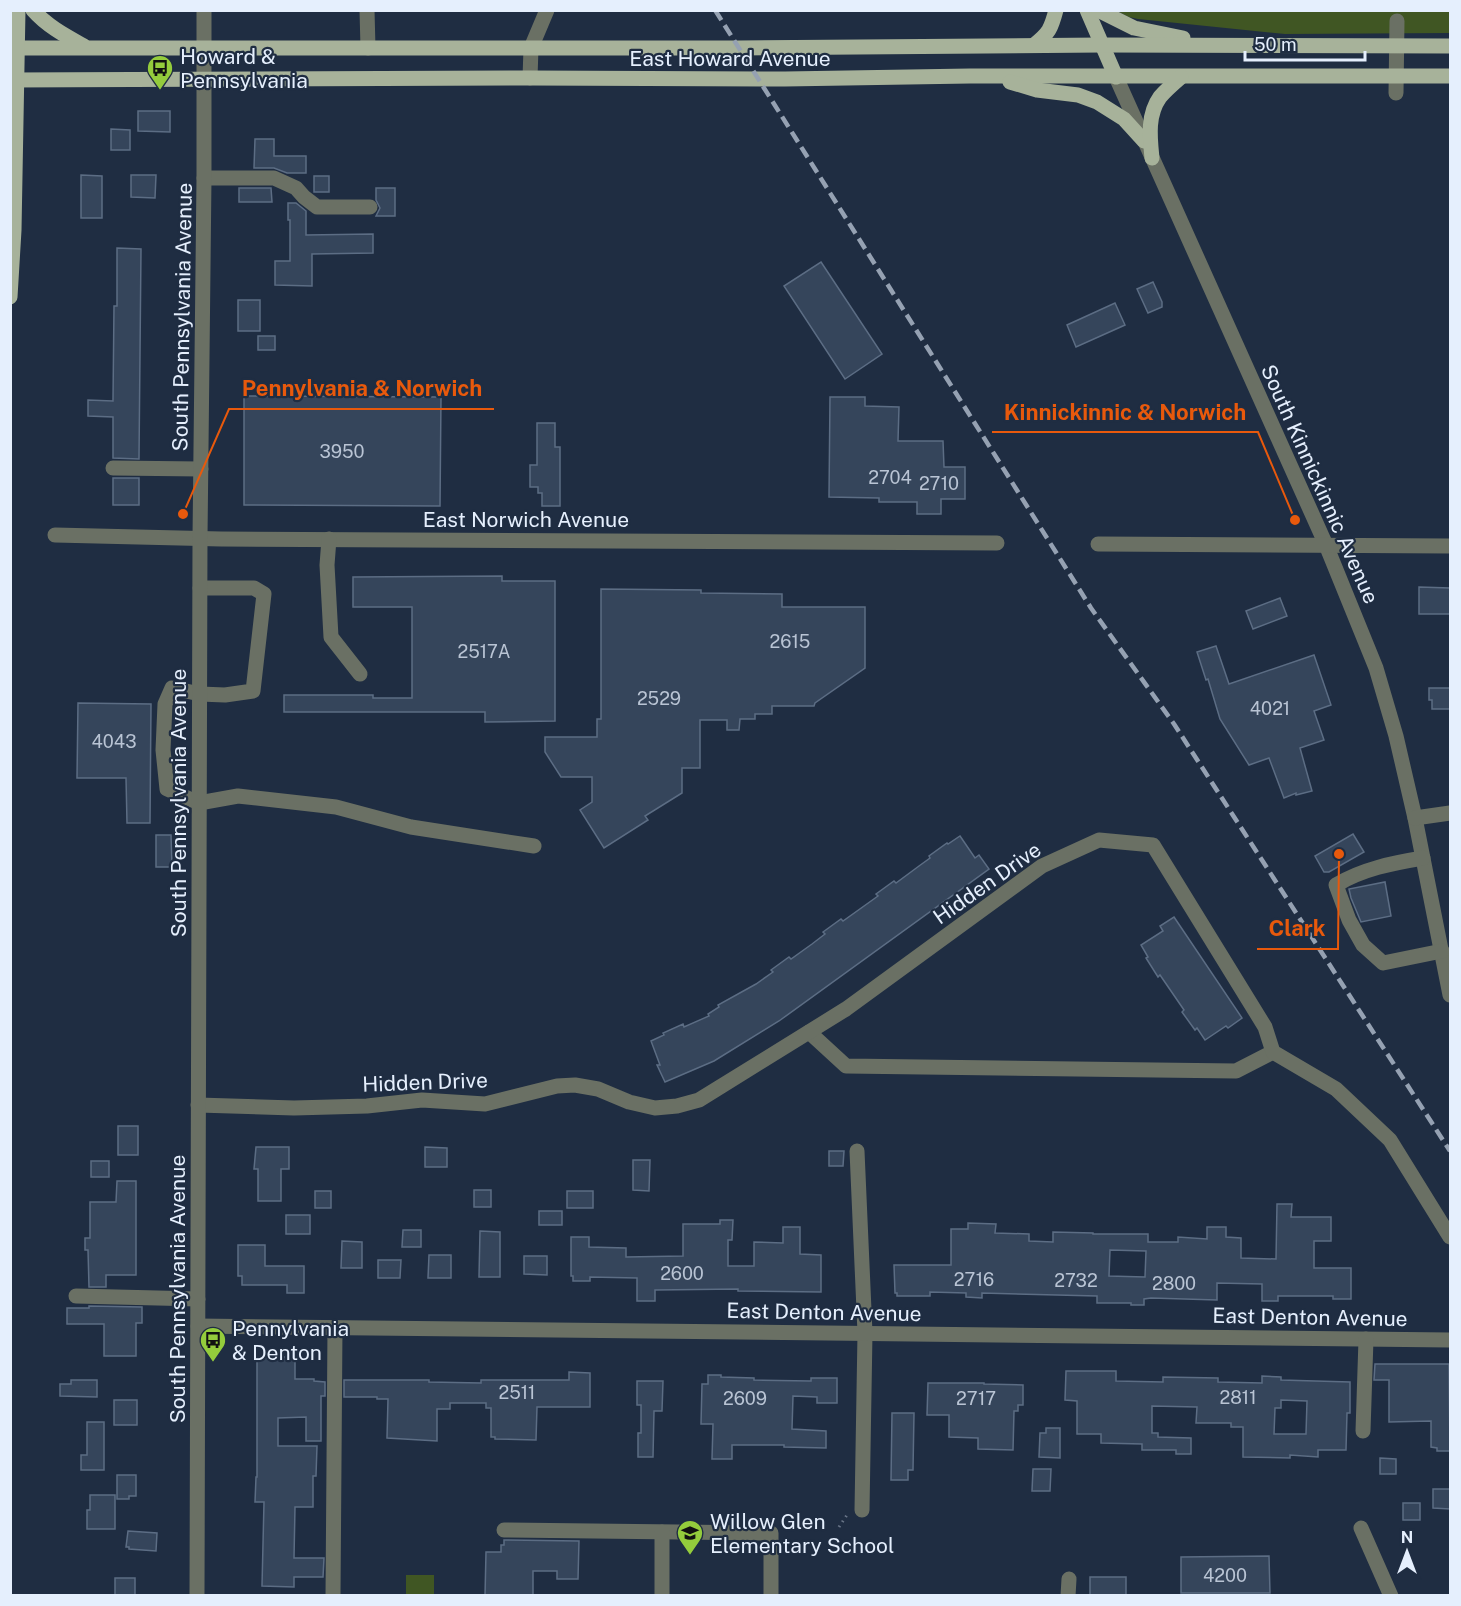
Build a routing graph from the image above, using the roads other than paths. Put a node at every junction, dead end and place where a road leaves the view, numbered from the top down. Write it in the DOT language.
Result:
graph roads {
  1 [pos="18,10"];
  2 [pos="33,10"];
  3 [pos="204,10"];
  4 [pos="367,10"];
  5 [pos="547,10"];
  6 [pos="1056,10"];
  7 [pos="1087,10"];
  8 [pos="1098,10"];
  9 [pos="1397,21"];
  10 [pos="1034,45"];
  11 [pos="1102,45"];
  12 [pos="1225,45"];
  13 [pos="1396,45"];
  14 [pos="1450,46"];
  15 [pos="14,48"];
  16 [pos="86,48"];
  17 [pos="204,48"];
  18 [pos="368,48"];
  19 [pos="531,48"];
  20 [pos="993,76"];
  21 [pos="1396,76"];
  22 [pos="1450,76"];
  23 [pos="1116,77"];
  24 [pos="1181,77"];
  25 [pos="530,78"];
  26 [pos="204,79"];
  27 [pos="14,80"];
  28 [pos="1396,93"];
  29 [pos="1144,141"];
  30 [pos="1152,158"];
  31 [pos="204,178"];
  32 [pos="370,207"];
  33 [pos="10,297"];
  34 [pos="113,468"];
  35 [pos="201,469"];
  36 [pos="55,535"];
  37 [pos="200,538"];
  38 [pos="329,539"];
  39 [pos="997,543"];
  40 [pos="1098,544"];
  41 [pos="1326,546"];
  42 [pos="1450,546"];
  43 [pos="200,588"];
  44 [pos="360,674"];
  45 [pos="200,694"];
  46 [pos="199,803"];
  47 [pos="1450,813"];
  48 [pos="1415,818"];
  49 [pos="534,846"];
  50 [pos="1423,858"];
  51 [pos="1442,951"];
  52 [pos="1450,995"];
  53 [pos="809,1032"];
  54 [pos="1273,1052"];
  55 [pos="198,1105"];
  56 [pos="857,1151"];
  57 [pos="1450,1237"];
  58 [pos="76,1296"];
  59 [pos="198,1299"];
  60 [pos="198,1326"];
  61 [pos="335,1327"];
  62 [pos="864,1333"];
  63 [pos="1366,1339"];
  64 [pos="1450,1340"];
  65 [pos="1363,1431"];
  66 [pos="862,1510"];
  67 [pos="1361,1528"];
  68 [pos="504,1530"];
  69 [pos="662,1532"];
  70 [pos="1069,1579"];
  71 [pos="197,1596"];
  72 [pos="333,1596"];
  73 [pos="662,1596"];
  74 [pos="771,1596"];
  75 [pos="1068,1596"];
  76 [pos="1391,1596"];
  1 -- 15 [label="main road"];
  2 -- 16 [label="main road"];
  3 -- 17 [label="street, South Pennsylvania Avenue"];
  4 -- 18 [label="street"];
  5 -- 19 [label="street"];
  6 -- 10 [label="main road"];
  7 -- 11 [label="main road, South Kinnickinnic Avenue"];
  8 -- 12 [label="main road"];
  9 -- 13 [label="street"];
  10 -- 11 [label="main road, East Howard Avenue"];
  10 -- 19 [label="main road, East Howard Avenue"];
  11 -- 12 [label="main road, East Howard Avenue"];
  11 -- 23 [label="main road, South Kinnickinnic Avenue"];
  12 -- 13 [label="main road, East Howard Avenue"];
  13 -- 14 [label="main road, East Howard Avenue"];
  13 -- 21 [label="street"];
  15 -- 16 [label="main road, East Howard Avenue"];
  15 -- 27 [label="main road"];
  16 -- 17 [label="main road, East Howard Avenue"];
  17 -- 18 [label="main road, East Howard Avenue"];
  17 -- 26 [label="street, South Pennsylvania Avenue"];
  18 -- 19 [label="main road, East Howard Avenue"];
  19 -- 25 [label="street"];
  20 -- 23 [label="main road, East Howard Avenue"];
  20 -- 25 [label="main road, East Howard Avenue"];
  20 -- 29 [label="main road"];
  21 -- 22 [label="main road, East Howard Avenue"];
  21 -- 24 [label="main road, East Howard Avenue"];
  21 -- 28 [label="street"];
  23 -- 24 [label="main road, East Howard Avenue"];
  23 -- 29 [label="street, South Kinnickinnic Avenue"];
  24 -- 30 [label="main road"];
  25 -- 26 [label="main road, East Howard Avenue"];
  26 -- 27 [label="main road, East Howard Avenue"];
  26 -- 31 [label="street, South Pennsylvania Avenue"];
  27 -- 33 [label="main road"];
  29 -- 30 [label="street, South Kinnickinnic Avenue"];
  30 -- 41 [label="street, South Kinnickinnic Avenue"];
  31 -- 32 [label="street"];
  31 -- 35 [label="street, South Pennsylvania Avenue"];
  34 -- 35 [label="street"];
  35 -- 37 [label="street, South Pennsylvania Avenue"];
  36 -- 37 [label="street, East Norwich Avenue"];
  37 -- 38 [label="street, East Norwich Avenue"];
  37 -- 43 [label="street, South Pennsylvania Avenue"];
  38 -- 39 [label="street, East Norwich Avenue"];
  38 -- 44 [label="street"];
  40 -- 41 [label="street"];
  41 -- 42 [label="street"];
  41 -- 48 [label="street, South Kinnickinnic Avenue"];
  43 -- 45 [label="street, South Pennsylvania Avenue"];
  43 -- 45 [label="street"];
  45 -- 46 [label="street, South Pennsylvania Avenue"];
  45 -- 46 [label="street"];
  46 -- 49 [label="street"];
  46 -- 55 [label="street, South Pennsylvania Avenue"];
  47 -- 48 [label="street"];
  48 -- 50 [label="street, South Kinnickinnic Avenue"];
  50 -- 51 [label="street, South Kinnickinnic Avenue"];
  50 -- 51 [label="street"];
  51 -- 52 [label="street, South Kinnickinnic Avenue"];
  53 -- 54 [label="street"];
  53 -- 54 [label="street, Hidden Drive"];
  53 -- 55 [label="street, Hidden Drive"];
  54 -- 57 [label="street"];
  55 -- 59 [label="street, South Pennsylvania Avenue"];
  56 -- 62 [label="street"];
  58 -- 59 [label="street"];
  59 -- 60 [label="street, South Pennsylvania Avenue"];
  60 -- 61 [label="street, East Denton Avenue"];
  60 -- 71 [label="street, South Pennsylvania Avenue"];
  61 -- 62 [label="street, East Denton Avenue"];
  61 -- 72 [label="street"];
  62 -- 63 [label="street, East Denton Avenue"];
  62 -- 66 [label="street"];
  63 -- 64 [label="street, East Denton Avenue"];
  63 -- 65 [label="street"];
  67 -- 76 [label="street"];
  68 -- 69 [label="street"];
  69 -- 73 [label="street"];
  69 -- 74 [label="street"];
  70 -- 75 [label="street"];
}
